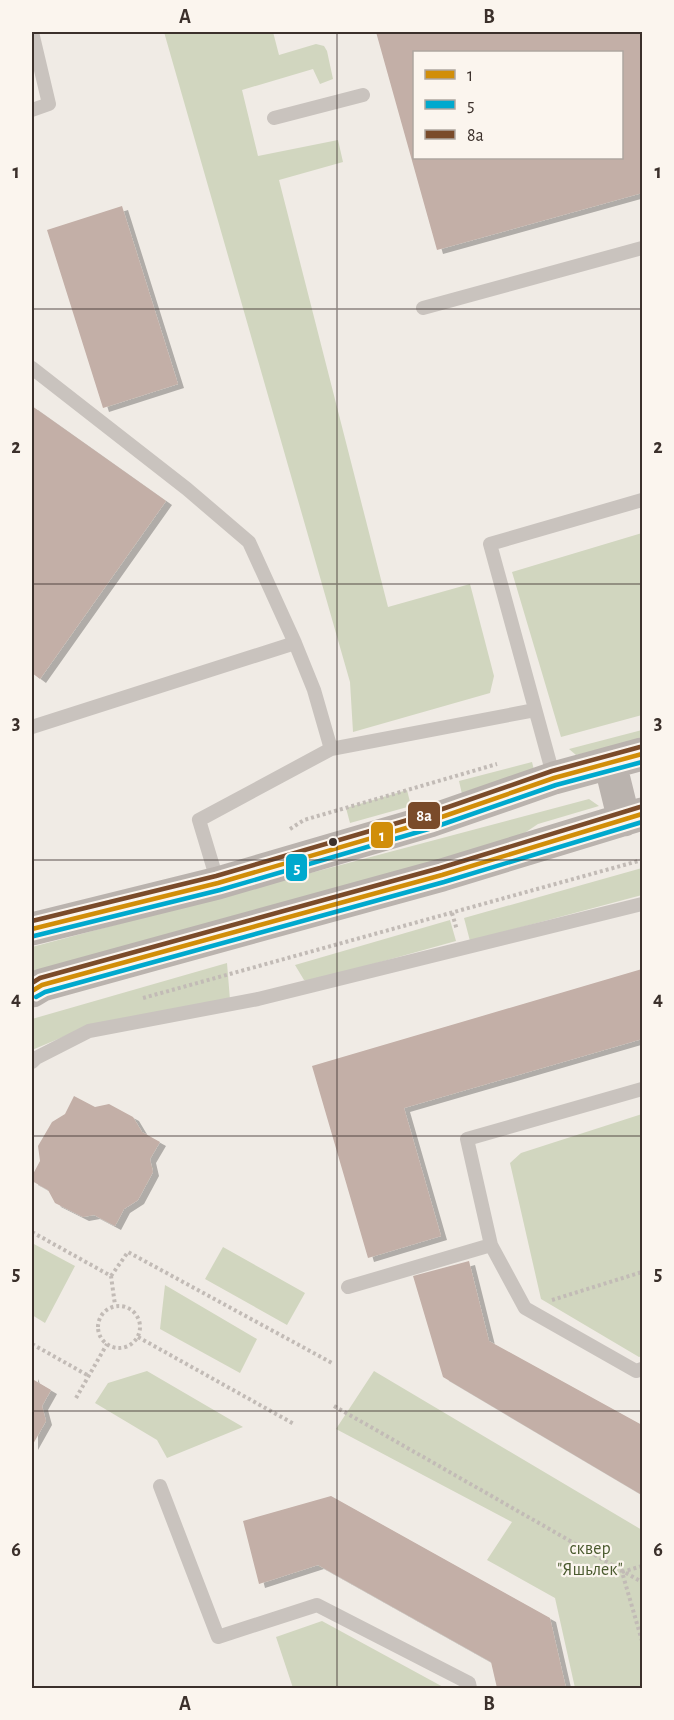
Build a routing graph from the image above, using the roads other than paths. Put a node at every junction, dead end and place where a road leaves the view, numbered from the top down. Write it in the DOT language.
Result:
graph roads {
  1 [pos="32,32"];
  2 [pos="363,95"];
  3 [pos="32,110"];
  4 [pos="274,118"];
  5 [pos="642,248"];
  6 [pos="423,308"];
  7 [pos="32,368"];
  8 [pos="642,500"];
  9 [pos="295,643"];
  10 [pos="535,710"];
  11 [pos="32,727"];
  12 [pos="331,749"];
  13 [pos="642,754"];
  14 [pos="610,763"];
  15 [pos="549,764"];
  16 [pos="633,817"];
  17 [pos="218,883"];
  18 [pos="642,904"];
  19 [pos="32,929"];
  20 [pos="32,991"];
  21 [pos="32,1062"];
  22 [pos="642,1089"];
  23 [pos="491,1245"];
  24 [pos="348,1287"];
  25 [pos="642,1369"];
  26 [pos="160,1486"];
  27 [pos="470,1689"];
  1 -- 3 [label="lane"];
  2 -- 4 [label="lane"];
  5 -- 6 [label="lane"];
  7 -- 9 [label="lane"];
  8 -- 10 [label="lane"];
  9 -- 11 [label="lane"];
  9 -- 12 [label="lane"];
  10 -- 12 [label="lane"];
  10 -- 15 [label="lane"];
  12 -- 17 [label="lane"];
  13 -- 14 [label="main road"];
  14 -- 15 [label="main road"];
  14 -- 16 [label="main road"];
  15 -- 17 [label="main road"];
  16 -- 20 [label="main road"];
  17 -- 19 [label="main road"];
  18 -- 21 [label="lane"];
  22 -- 23 [label="lane"];
  23 -- 24 [label="lane"];
  23 -- 25 [label="lane"];
  26 -- 27 [label="lane"];
}
